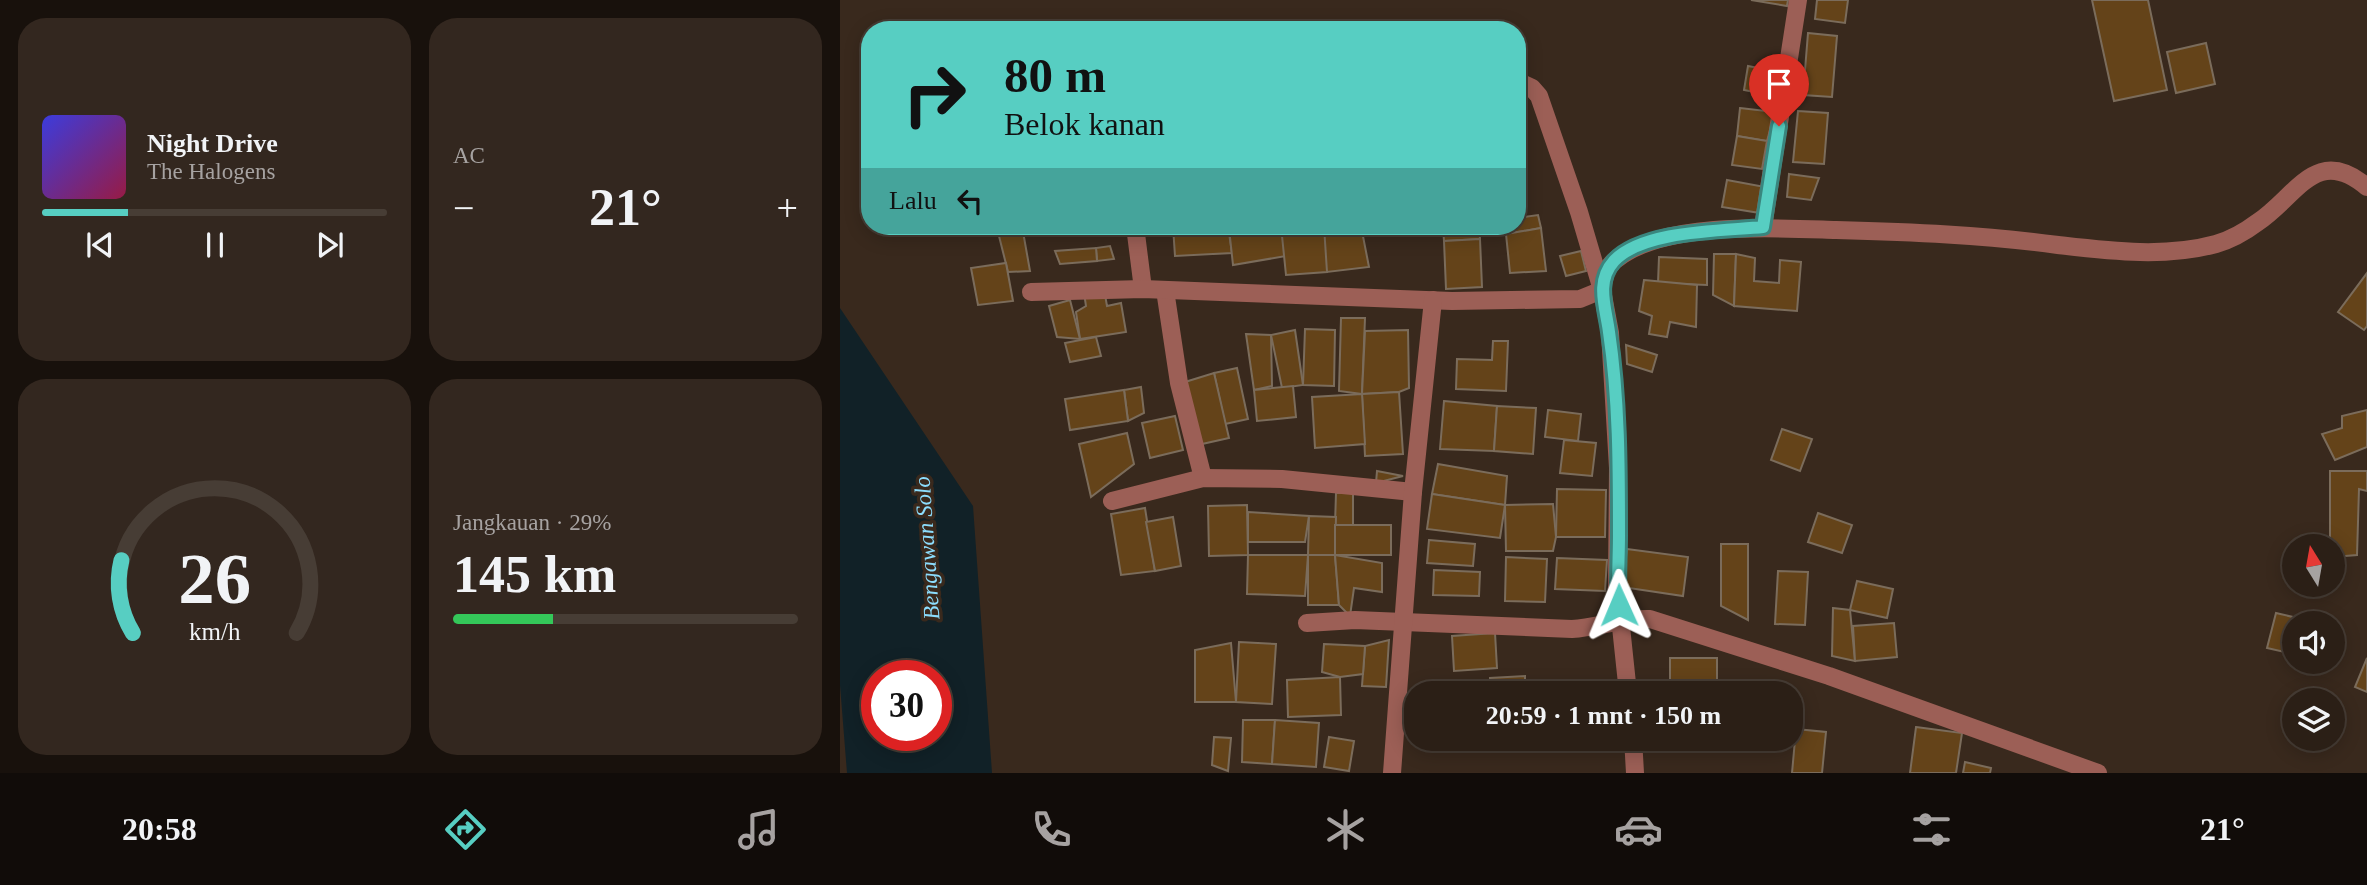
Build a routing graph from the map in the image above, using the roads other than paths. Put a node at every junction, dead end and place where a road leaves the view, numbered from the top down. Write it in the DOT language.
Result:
graph roads {
  1 [pos="1798,0"];
  2 [pos="1526,85"];
  3 [pos="2367,187"];
  4 [pos="1763,227"];
  5 [pos="1136,235"];
  6 [pos="1143,289"];
  7 [pos="1165,290"];
  8 [pos="1602,290"];
  9 [pos="1031,292"];
  10 [pos="1433,300"];
  11 [pos="1203,478"];
  12 [pos="1413,492"];
  13 [pos="1112,500"];
  14 [pos="1620,620"];
  15 [pos="1406,622"];
  16 [pos="1307,623"];
  17 [pos="1627,681"];
  18 [pos="1634,751"];
  19 [pos="1392,773"];
  20 [pos="1635,773"];
  21 [pos="2098,773"];
  1 -- 4 [label="street"];
  2 -- 8 [label="street"];
  3 -- 4 [label="street"];
  4 -- 8 [label="street"];
  5 -- 6 [label="street"];
  6 -- 7 [label="street"];
  6 -- 9 [label="street"];
  7 -- 10 [label="street"];
  7 -- 11 [label="street"];
  8 -- 10 [label="street"];
  8 -- 14 [label="street"];
  10 -- 12 [label="street"];
  11 -- 12 [label="street"];
  11 -- 13 [label="street"];
  12 -- 15 [label="street"];
  14 -- 15 [label="street"];
  14 -- 17 [label="street"];
  14 -- 21 [label="street"];
  15 -- 16 [label="street"];
  15 -- 19 [label="street"];
  18 -- 20 [label="street"];
}
